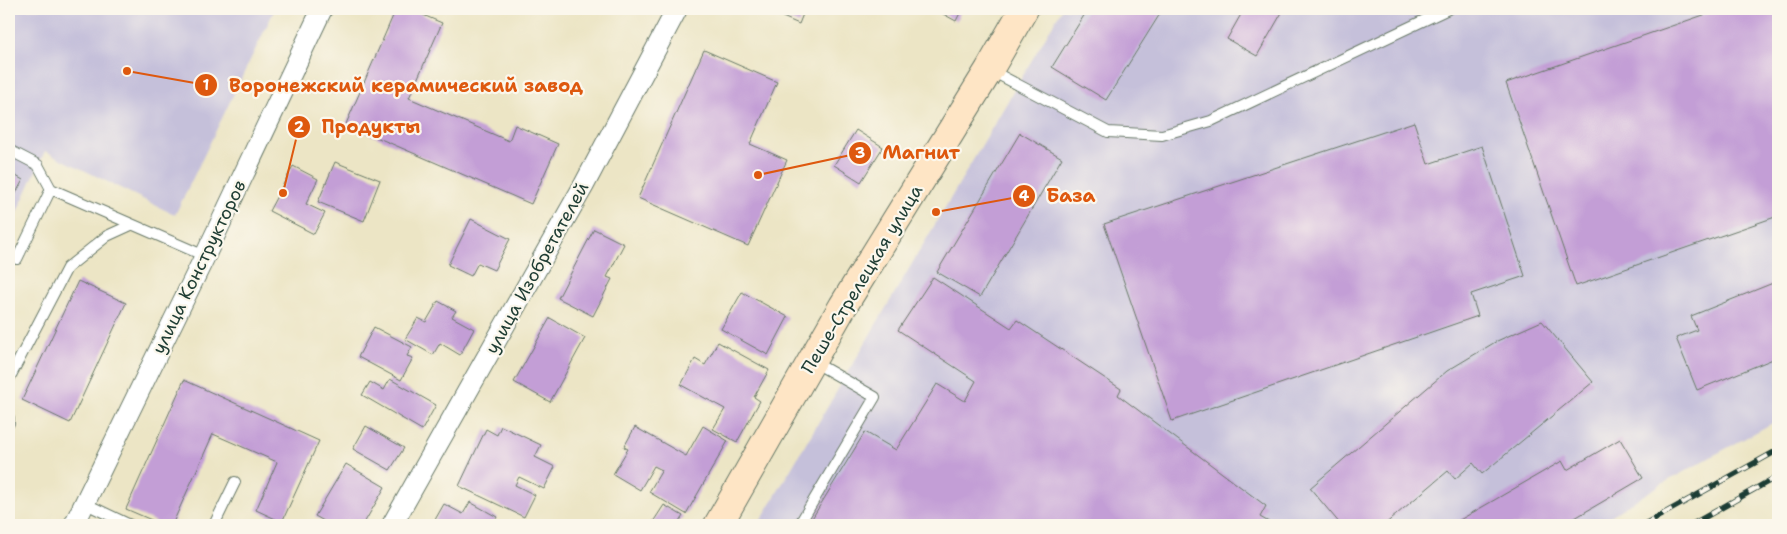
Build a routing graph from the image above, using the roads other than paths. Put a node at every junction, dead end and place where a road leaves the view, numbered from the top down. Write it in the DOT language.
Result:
graph roads {
  1 [pos="322,9"];
  2 [pos="677,9"];
  3 [pos="1024,9"];
  4 [pos="1448,9"];
  5 [pos="989,70"];
  6 [pos="9,150"];
  7 [pos="51,189"];
  8 [pos="132,225"];
  9 [pos="205,256"];
  10 [pos="16,259"];
  11 [pos="812,361"];
  12 [pos="9,379"];
  13 [pos="235,482"];
  14 [pos="84,503"];
  15 [pos="74,525"];
  16 [pos="130,525"];
  17 [pos="214,525"];
  18 [pos="392,525"];
  19 [pos="718,525"];
  20 [pos="799,525"];
  1 -- 9 [label="street, улица Конструкторов"];
  2 -- 18 [label="street, улица Изобретателей"];
  3 -- 5 [label="street, Пеше-Стрелецкая улица"];
  4 -- 5 [label="lane"];
  5 -- 11 [label="street, Пеше-Стрелецкая улица"];
  6 -- 7 [label="lane"];
  7 -- 8 [label="lane"];
  7 -- 10 [label="lane"];
  8 -- 9 [label="lane"];
  8 -- 12 [label="lane"];
  9 -- 14 [label="street, улица Конструкторов"];
  11 -- 19 [label="street, Пеше-Стрелецкая улица"];
  11 -- 20 [label="lane"];
  13 -- 17 [label="lane"];
  14 -- 15 [label="street, улица Конструкторов"];
  14 -- 16 [label="lane"];
}
